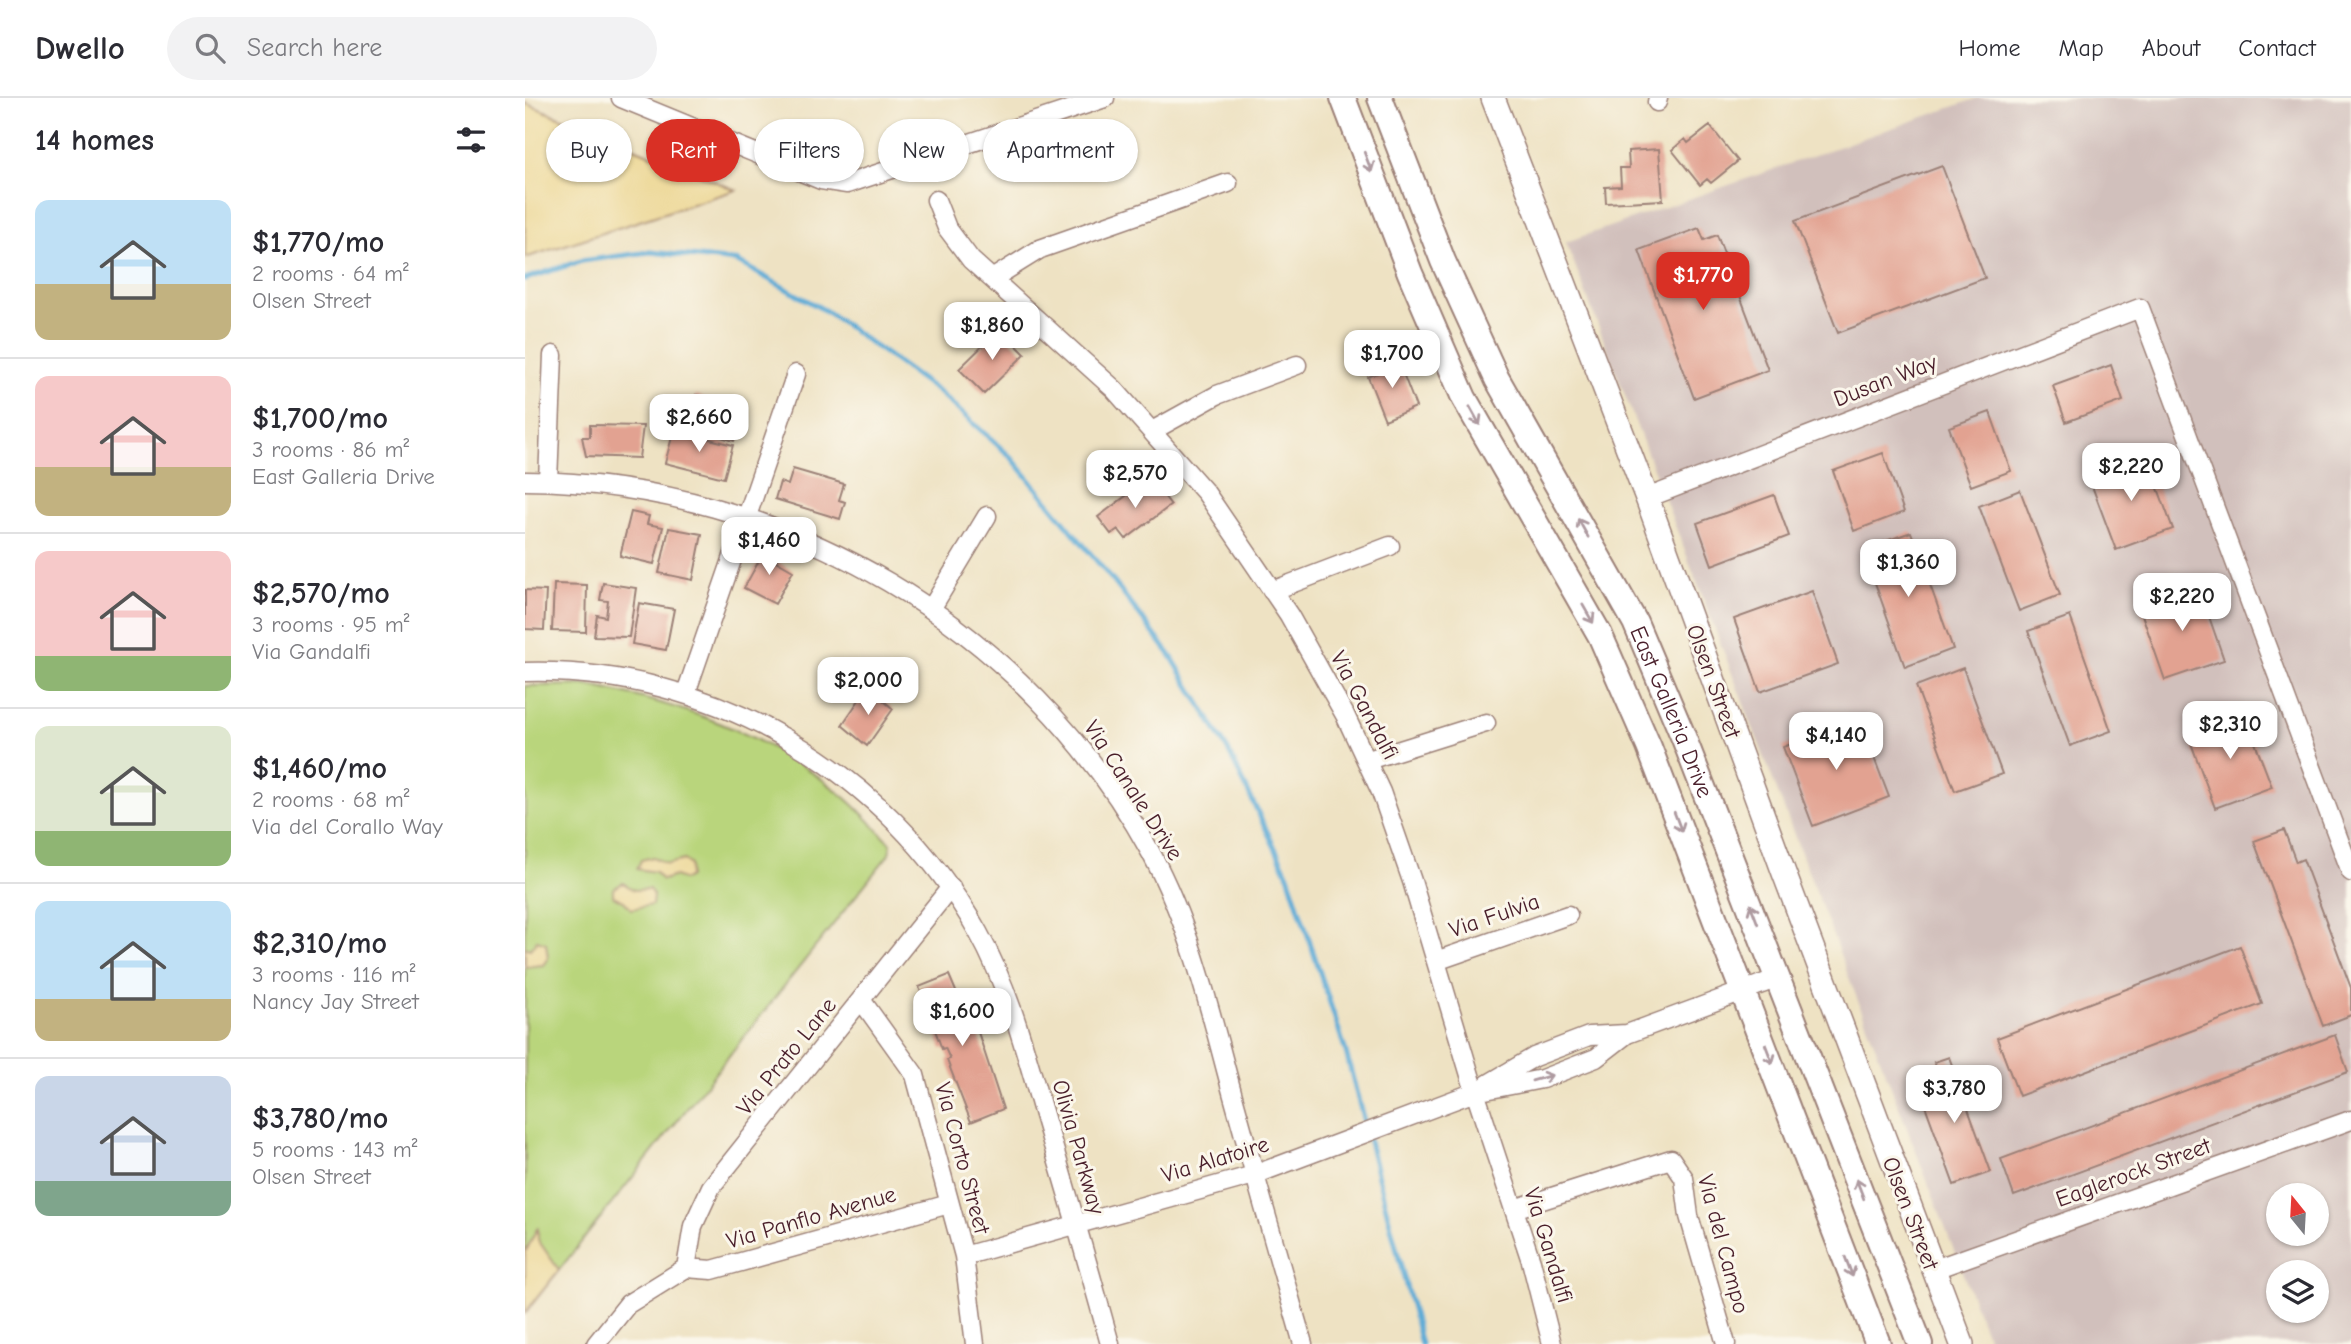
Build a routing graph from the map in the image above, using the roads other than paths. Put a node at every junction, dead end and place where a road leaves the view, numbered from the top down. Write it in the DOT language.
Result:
graph roads {
  1 [pos="621,98"];
  2 [pos="1105,98"];
  3 [pos="1343,98"];
  4 [pos="1364,98"];
  5 [pos="1380,98"];
  6 [pos="1493,98"];
  7 [pos="1228,183"];
  8 [pos="936,200"];
  9 [pos="1425,219"];
  10 [pos="992,279"];
  11 [pos="553,355"];
  12 [pos="1297,365"];
  13 [pos="796,374"];
  14 [pos="1152,431"];
  15 [pos="525,481"];
  16 [pos="548,481"];
  17 [pos="1647,498"];
  18 [pos="988,516"];
  19 [pos="745,517"];
  20 [pos="1390,546"];
  21 [pos="1272,591"];
  22 [pos="931,609"];
  23 [pos="525,672"];
  24 [pos="686,693"];
  25 [pos="1486,723"];
  26 [pos="1368,760"];
  27 [pos="2351,872"];
  28 [pos="951,887"];
  29 [pos="1568,915"];
  30 [pos="1436,961"];
  31 [pos="1778,978"];
  32 [pos="1744,990"];
  33 [pos="862,1001"];
  34 [pos="1475,1092"];
  35 [pos="2351,1120"];
  36 [pos="1254,1175"];
  37 [pos="949,1204"];
  38 [pos="1514,1209"];
  39 [pos="1077,1224"];
  40 [pos="964,1256"];
  41 [pos="687,1268"];
  42 [pos="1932,1270"];
  43 [pos="596,1344"];
  44 [pos="975,1344"];
  45 [pos="1110,1344"];
  46 [pos="1303,1344"];
  47 [pos="1552,1344"];
  48 [pos="1726,1344"];
  49 [pos="1878,1344"];
  50 [pos="1920,1344"];
  51 [pos="1962,1344"];
  1 -- 2 [label="street"];
  3 -- 32 [label="main road, East Galleria Drive, one-way"];
  4 -- 9 [label="main road"];
  5 -- 9 [label="main road, East Galleria Drive"];
  6 -- 17 [label="street, Olsen Street"];
  7 -- 10 [label="street"];
  8 -- 10 [label="street, Via Gandalfi"];
  31 -- 9 [label="main road, East Galleria Drive, one-way"];
  10 -- 14 [label="street, Via Gandalfi"];
  11 -- 16 [label="street"];
  12 -- 14 [label="street"];
  13 -- 19 [label="street"];
  14 -- 21 [label="street, Via Gandalfi"];
  15 -- 16 [label="street, Via Canale Drive"];
  16 -- 19 [label="street, Via Canale Drive"];
  17 -- 27 [label="street, Dusan Way"];
  17 -- 42 [label="street, Olsen Street"];
  18 -- 22 [label="street"];
  19 -- 22 [label="street, Via Canale Drive"];
  19 -- 24 [label="street"];
  20 -- 21 [label="street"];
  21 -- 26 [label="street, Via Gandalfi"];
  22 -- 36 [label="street, Via Canale Drive"];
  23 -- 24 [label="street, Olivia Parkway"];
  24 -- 28 [label="street, Olivia Parkway"];
  25 -- 26 [label="street"];
  26 -- 30 [label="street, Via Gandalfi"];
  28 -- 33 [label="street, Via Prato Lane"];
  28 -- 39 [label="street, Olivia Parkway"];
  29 -- 30 [label="street, Via Fulvia"];
  30 -- 34 [label="street, Via Gandalfi"];
  31 -- 32 [label="street, Via Alatoire"];
  50 -- 31 [label="main road, East Galleria Drive, one-way"];
  32 -- 34 [label="street, Via Alatoire"];
  32 -- 49 [label="main road, East Galleria Drive, one-way"];
  33 -- 37 [label="street, Via Corto Street"];
  33 -- 41 [label="street, Via Prato Lane"];
  34 -- 36 [label="street, Via Alatoire"];
  34 -- 38 [label="street, Via Gandalfi"];
  35 -- 42 [label="street, Eaglerock Street"];
  36 -- 39 [label="street, Via Alatoire"];
  36 -- 46 [label="street, Via Canale Drive"];
  37 -- 40 [label="street, Via Corto Street"];
  37 -- 41 [label="street, Via Panflo Avenue"];
  38 -- 47 [label="street, Via Gandalfi"];
  38 -- 48 [label="street, Via del Campo"];
  39 -- 40 [label="street, Via Alatoire"];
  39 -- 45 [label="street, Olivia Parkway"];
  40 -- 44 [label="street, Via Corto Street"];
  41 -- 43 [label="street"];
  42 -- 51 [label="street, Olsen Street"];
}
